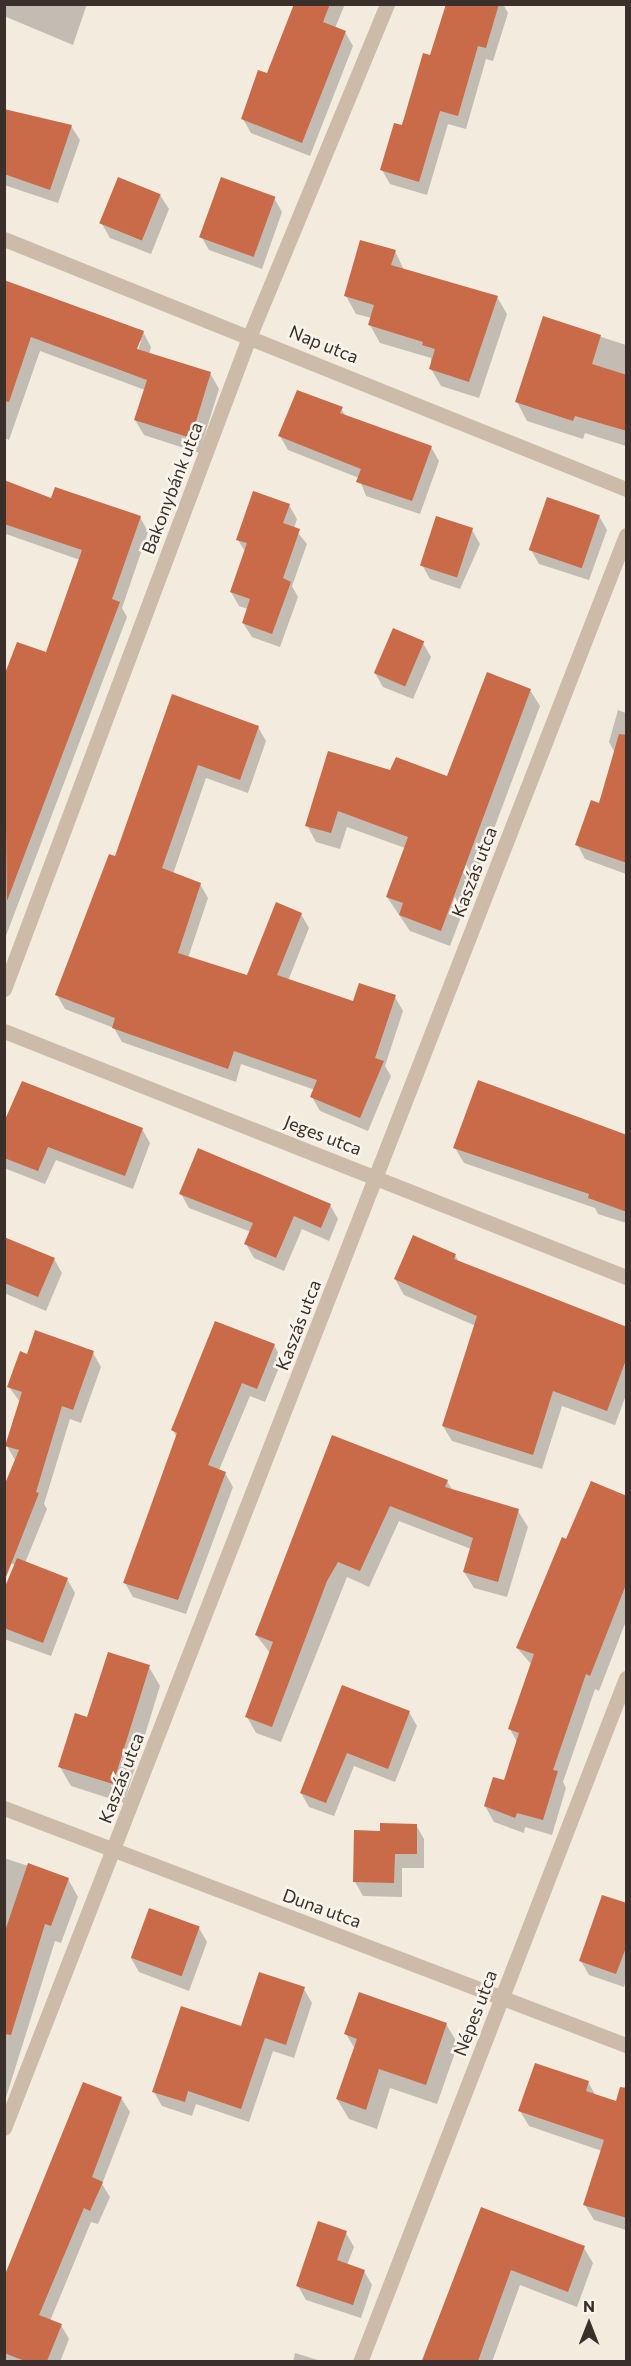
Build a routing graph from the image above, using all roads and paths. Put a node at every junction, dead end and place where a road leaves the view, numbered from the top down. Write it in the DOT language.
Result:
graph roads {
  1 [pos="387,4"];
  2 [pos="4,239"];
  3 [pos="250,335"];
  4 [pos="627,489"];
  5 [pos="627,535"];
  6 [pos="4,989"];
  7 [pos="4,1031"];
  8 [pos="377,1177"];
  9 [pos="627,1277"];
  10 [pos="627,1678"];
  11 [pos="4,1808"];
  12 [pos="114,1851"];
  13 [pos="503,1995"];
  14 [pos="627,2044"];
  15 [pos="4,2128"];
  16 [pos="360,2361"];
  1 -- 3 [label="street, Bakonybánk utca"];
  2 -- 3 [label="street, Nap utca"];
  3 -- 4 [label="street, Nap utca"];
  3 -- 6 [label="street, Bakonybánk utca"];
  5 -- 8 [label="street, Kaszás utca"];
  7 -- 8 [label="street, Jeges utca"];
  8 -- 9 [label="street, Jeges utca"];
  8 -- 12 [label="street, Kaszás utca"];
  10 -- 13 [label="street, Népes utca"];
  11 -- 12 [label="street, Duna utca"];
  12 -- 13 [label="street, Duna utca"];
  12 -- 15 [label="street, Kaszás utca"];
  13 -- 14 [label="street, Duna utca"];
  13 -- 16 [label="street, Népes utca"];
}
